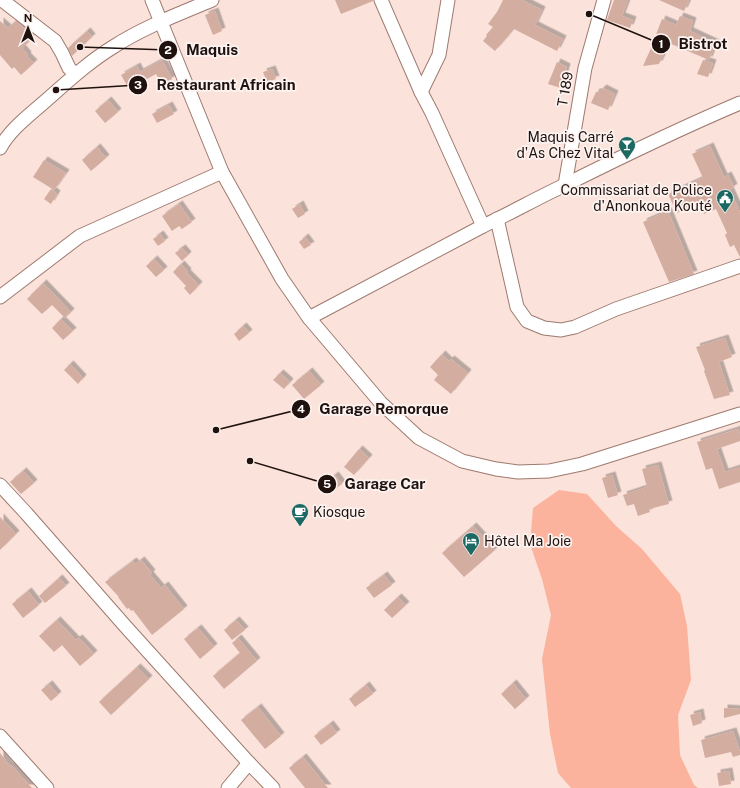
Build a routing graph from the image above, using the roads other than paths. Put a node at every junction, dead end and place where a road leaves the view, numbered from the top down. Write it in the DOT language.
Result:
graph roads {
  1 [pos="2,0"];
  2 [pos="152,0"];
  3 [pos="212,0"];
  4 [pos="381,0"];
  5 [pos="448,0"];
  6 [pos="604,0"];
  7 [pos="161,22"];
  8 [pos="75,74"];
  9 [pos="421,92"];
  10 [pos="740,103"];
  11 [pos="0,148"];
  12 [pos="222,172"];
  13 [pos="565,185"];
  14 [pos="496,219"];
  15 [pos="483,226"];
  16 [pos="740,266"];
  17 [pos="0,297"];
  18 [pos="309,318"];
  19 [pos="740,414"];
  20 [pos="0,485"];
  21 [pos="0,736"];
  22 [pos="249,763"];
  23 [pos="47,788"];
  24 [pos="228,788"];
  25 [pos="273,788"];
  1 -- 8 [label="street"];
  2 -- 7 [label="street"];
  3 -- 7 [label="street"];
  4 -- 9 [label="street"];
  5 -- 9 [label="street"];
  6 -- 13 [label="street, T 189"];
  7 -- 8 [label="street"];
  7 -- 12 [label="street"];
  8 -- 11 [label="street"];
  9 -- 15 [label="street"];
  10 -- 13 [label="street"];
  12 -- 17 [label="street"];
  12 -- 18 [label="street"];
  13 -- 14 [label="street"];
  14 -- 15 [label="street"];
  14 -- 16 [label="street"];
  15 -- 18 [label="street"];
  18 -- 19 [label="street"];
  20 -- 22 [label="street"];
  21 -- 23 [label="street"];
  22 -- 24 [label="street"];
  22 -- 25 [label="street"];
}
